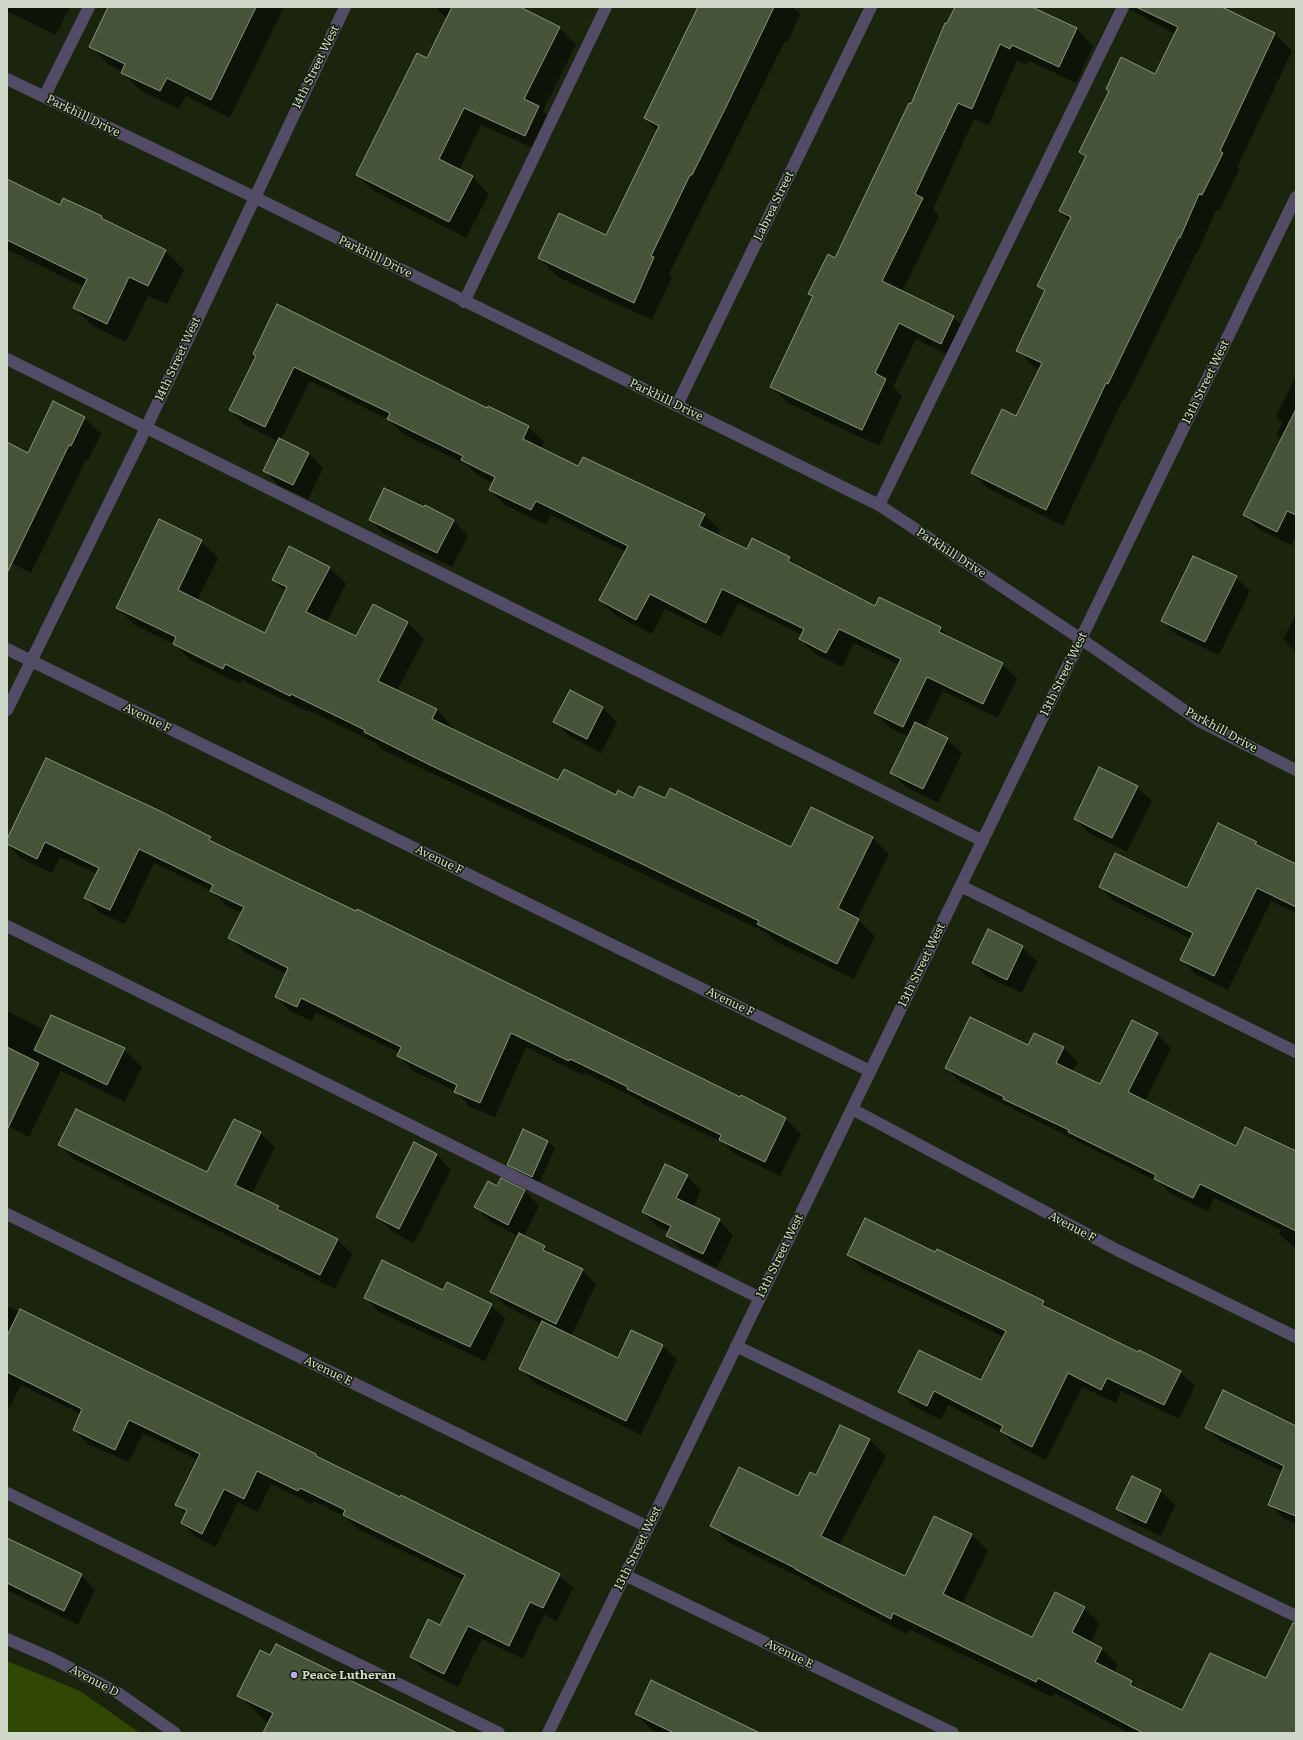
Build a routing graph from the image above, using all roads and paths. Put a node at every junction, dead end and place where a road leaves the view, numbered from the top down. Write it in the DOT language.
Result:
graph roads {
  1 [pos="89,7"];
  2 [pos="345,7"];
  3 [pos="606,7"];
  4 [pos="871,7"];
  5 [pos="1123,7"];
  6 [pos="7,79"];
  7 [pos="44,97"];
  8 [pos="254,197"];
  9 [pos="1296,197"];
  10 [pos="464,302"];
  11 [pos="7,359"];
  12 [pos="676,405"];
  13 [pos="146,428"];
  14 [pos="880,506"];
  15 [pos="1081,639"];
  16 [pos="7,649"];
  17 [pos="31,661"];
  18 [pos="7,710"];
  19 [pos="1296,770"];
  20 [pos="983,841"];
  21 [pos="960,886"];
  22 [pos="7,926"];
  23 [pos="1296,1052"];
  24 [pos="870,1070"];
  25 [pos="852,1110"];
  26 [pos="7,1214"];
  27 [pos="760,1298"];
  28 [pos="1296,1337"];
  29 [pos="736,1346"];
  30 [pos="7,1493"];
  31 [pos="648,1527"];
  32 [pos="625,1575"];
  33 [pos="1296,1616"];
  34 [pos="7,1639"];
  35 [pos="174,1733"];
  36 [pos="499,1733"];
  37 [pos="548,1733"];
  38 [pos="953,1733"];
  1 -- 7 [label="street"];
  2 -- 8 [label="street, 14th Street West"];
  3 -- 10 [label="street"];
  4 -- 12 [label="street, Labrea Street"];
  5 -- 14 [label="street"];
  6 -- 7 [label="street, Parkhill Drive"];
  7 -- 8 [label="street, Parkhill Drive"];
  8 -- 10 [label="street, Parkhill Drive"];
  8 -- 13 [label="street, 14th Street West"];
  9 -- 15 [label="street, 13th Street West"];
  10 -- 12 [label="street, Parkhill Drive"];
  11 -- 13 [label="street"];
  12 -- 14 [label="street, Parkhill Drive"];
  13 -- 17 [label="street, 14th Street West"];
  13 -- 20 [label="street"];
  14 -- 15 [label="street, Parkhill Drive"];
  15 -- 19 [label="street, Parkhill Drive"];
  15 -- 20 [label="street, 13th Street West"];
  16 -- 17 [label="street, Avenue F"];
  17 -- 18 [label="street, 14th Street West"];
  17 -- 24 [label="street, Avenue F"];
  20 -- 21 [label="street, 13th Street West"];
  21 -- 23 [label="street"];
  21 -- 24 [label="street, 13th Street West"];
  22 -- 27 [label="street"];
  24 -- 25 [label="street, 13th Street West"];
  25 -- 27 [label="street, 13th Street West"];
  25 -- 28 [label="street, Avenue F"];
  26 -- 31 [label="street, Avenue E"];
  27 -- 29 [label="street, 13th Street West"];
  29 -- 31 [label="street, 13th Street West"];
  29 -- 33 [label="street"];
  30 -- 36 [label="street"];
  31 -- 32 [label="street, 13th Street West"];
  32 -- 37 [label="street, 13th Street West"];
  32 -- 38 [label="street, Avenue E"];
  34 -- 35 [label="street, Avenue D"];
}
